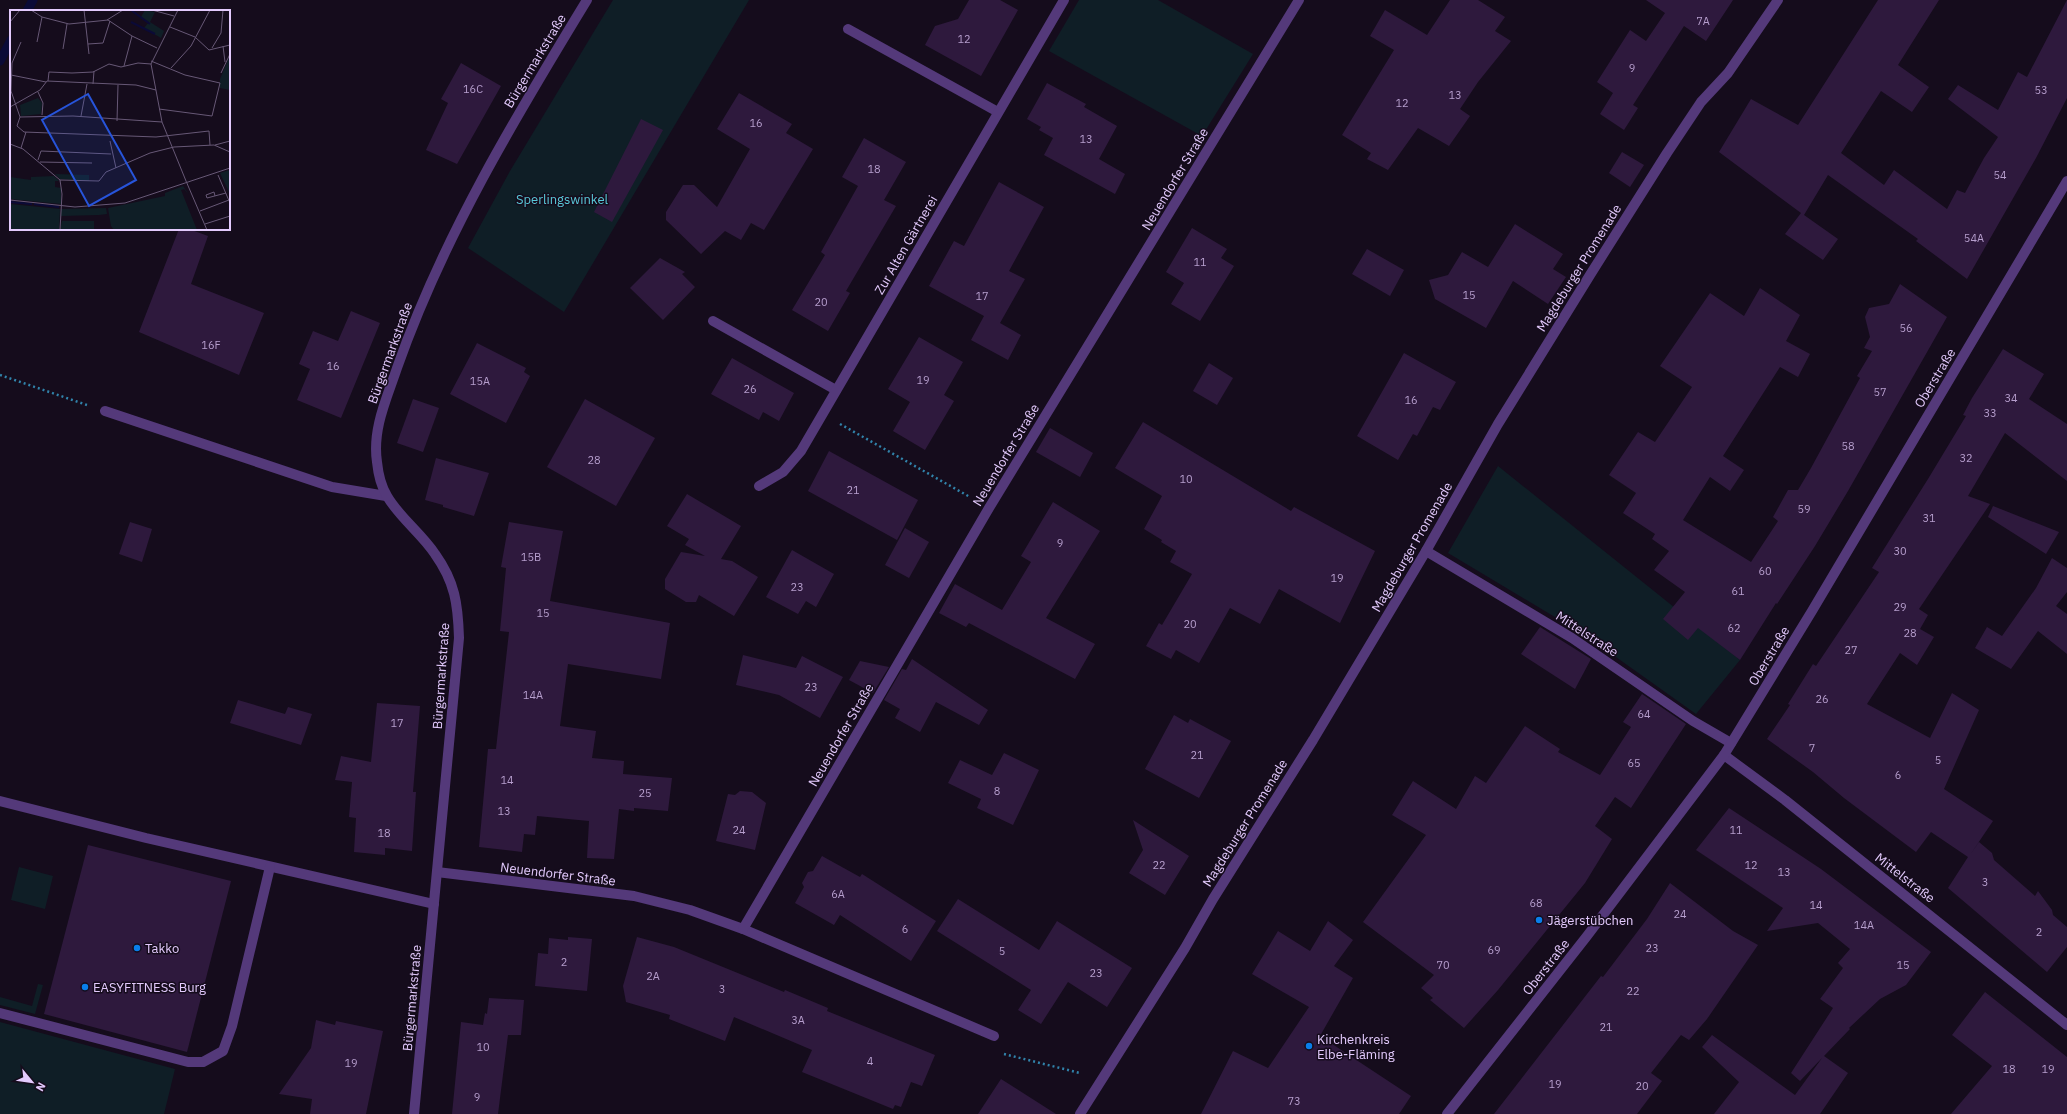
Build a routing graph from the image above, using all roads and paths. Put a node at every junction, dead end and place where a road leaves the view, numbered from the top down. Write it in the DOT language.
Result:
graph roads {
  1 [pos="587,0"];
  2 [pos="1064,0"];
  3 [pos="1299,0"];
  4 [pos="1778,0"];
  5 [pos="848,29"];
  6 [pos="998,112"];
  7 [pos="2067,181"];
  8 [pos="713,321"];
  9 [pos="0,375"];
  10 [pos="836,390"];
  11 [pos="105,410"];
  12 [pos="822,414"];
  13 [pos="759,486"];
  14 [pos="386,496"];
  15 [pos="989,508"];
  16 [pos="1426,551"];
  17 [pos="1731,743"];
  18 [pos="1724,756"];
  19 [pos="0,801"];
  20 [pos="270,867"];
  21 [pos="437,872"];
  22 [pos="434,904"];
  23 [pos="743,930"];
  24 [pos="0,1013"];
  25 [pos="2067,1025"];
  26 [pos="994,1036"];
  27 [pos="1099,1086"];
  28 [pos="414,1114"];
  29 [pos="1080,1114"];
  30 [pos="1447,1114"];
  1 -- 14 [label="street, Bürgermarkstraße"];
  2 -- 6 [label="street, Zur Alten Gärtnerei"];
  3 -- 15 [label="street, Neuendorfer Straße"];
  4 -- 16 [label="street, Magdeburger Promenade"];
  5 -- 6 [label="street"];
  6 -- 10 [label="street, Zur Alten Gärtnerei"];
  7 -- 17 [label="street, Oberstraße"];
  8 -- 10 [label="street"];
  9 -- 11 [label="path"];
  10 -- 12 [label="street, Zur Alten Gärtnerei"];
  11 -- 14 [label="street"];
  12 -- 13 [label="street, Zur Alten Gärtnerei"];
  12 -- 15 [label="path"];
  14 -- 21 [label="street, Bürgermarkstraße"];
  15 -- 23 [label="street, Neuendorfer Straße"];
  16 -- 17 [label="street, Mittelstraße"];
  16 -- 27 [label="street, Magdeburger Promenade"];
  17 -- 18 [label="street, Oberstraße"];
  18 -- 25 [label="street, Mittelstraße"];
  18 -- 30 [label="street, Oberstraße"];
  19 -- 20 [label="street"];
  20 -- 22 [label="street"];
  20 -- 24 [label="street"];
  21 -- 22 [label="street, Bürgermarkstraße"];
  21 -- 23 [label="street, Neuendorfer Straße"];
  22 -- 28 [label="street, Bürgermarkstraße"];
  23 -- 26 [label="street, Neuendorfer Straße"];
  26 -- 27 [label="path"];
  27 -- 29 [label="street, Magdeburger Promenade"];
}
